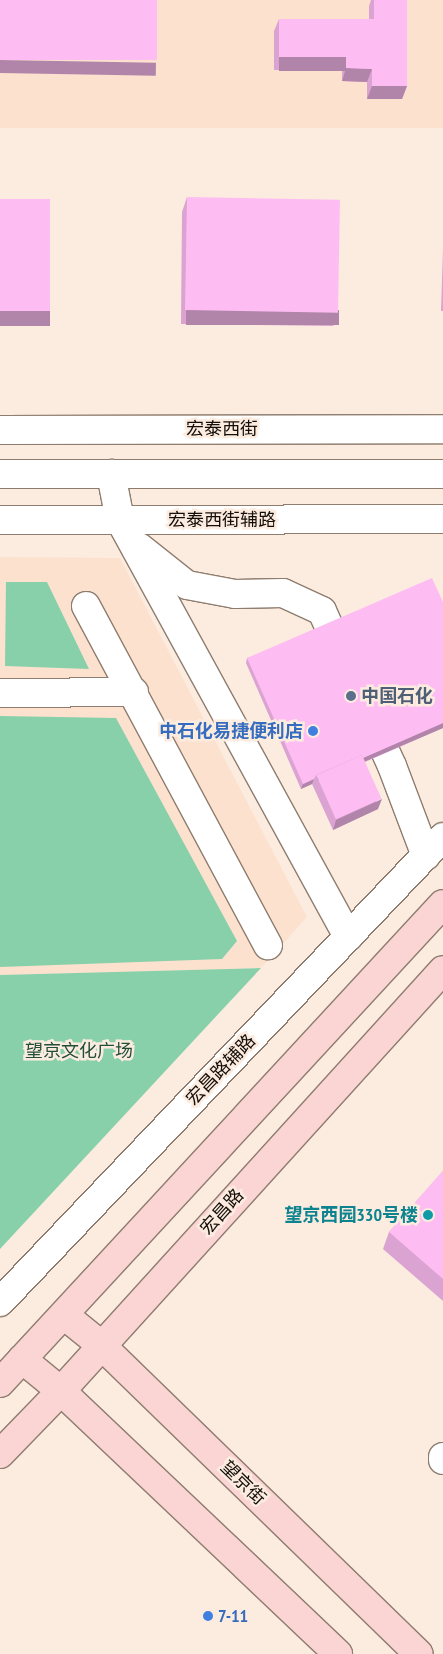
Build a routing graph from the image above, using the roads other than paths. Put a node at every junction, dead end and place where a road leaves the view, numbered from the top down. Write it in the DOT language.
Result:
graph roads {
  1 [pos="443,429"];
  2 [pos="0,430"];
  3 [pos="0,474"];
  4 [pos="111,474"];
  5 [pos="443,474"];
  6 [pos="443,519"];
  7 [pos="0,520"];
  8 [pos="125,530"];
  9 [pos="86,606"];
  10 [pos="134,692"];
  11 [pos="0,693"];
  12 [pos="434,847"];
  13 [pos="443,904"];
  14 [pos="348,938"];
  15 [pos="268,945"];
  16 [pos="443,970"];
  17 [pos="0,1302"];
  18 [pos="64,1315"];
  19 [pos="101,1345"];
  20 [pos="22,1359"];
  21 [pos="0,1383"];
  22 [pos="61,1391"];
  23 [pos="0,1454"];
  24 [pos="338,1654"];
  25 [pos="419,1654"];
  1 -- 2 [label="street, 宏泰西街"];
  3 -- 4 [label="street"];
  4 -- 5 [label="street"];
  4 -- 8 [label="street"];
  6 -- 8 [label="street, 宏泰西街辅路"];
  7 -- 8 [label="street, 宏泰西街辅路"];
  8 -- 12 [label="street"];
  8 -- 14 [label="street"];
  9 -- 10 [label="street"];
  10 -- 11 [label="street"];
  10 -- 15 [label="street"];
  12 -- 14 [label="street, 宏昌路辅路"];
  13 -- 18 [label="main road"];
  14 -- 17 [label="street, 宏昌路辅路"];
  16 -- 19 [label="main road, 宏昌路"];
  18 -- 19 [label="main road, 望京街"];
  18 -- 20 [label="main road"];
  19 -- 22 [label="main road, 宏昌路"];
  19 -- 25 [label="main road, 望京街"];
  20 -- 21 [label="main road"];
  20 -- 22 [label="main road"];
  22 -- 23 [label="main road, 宏昌路"];
  22 -- 24 [label="main road"];
}
